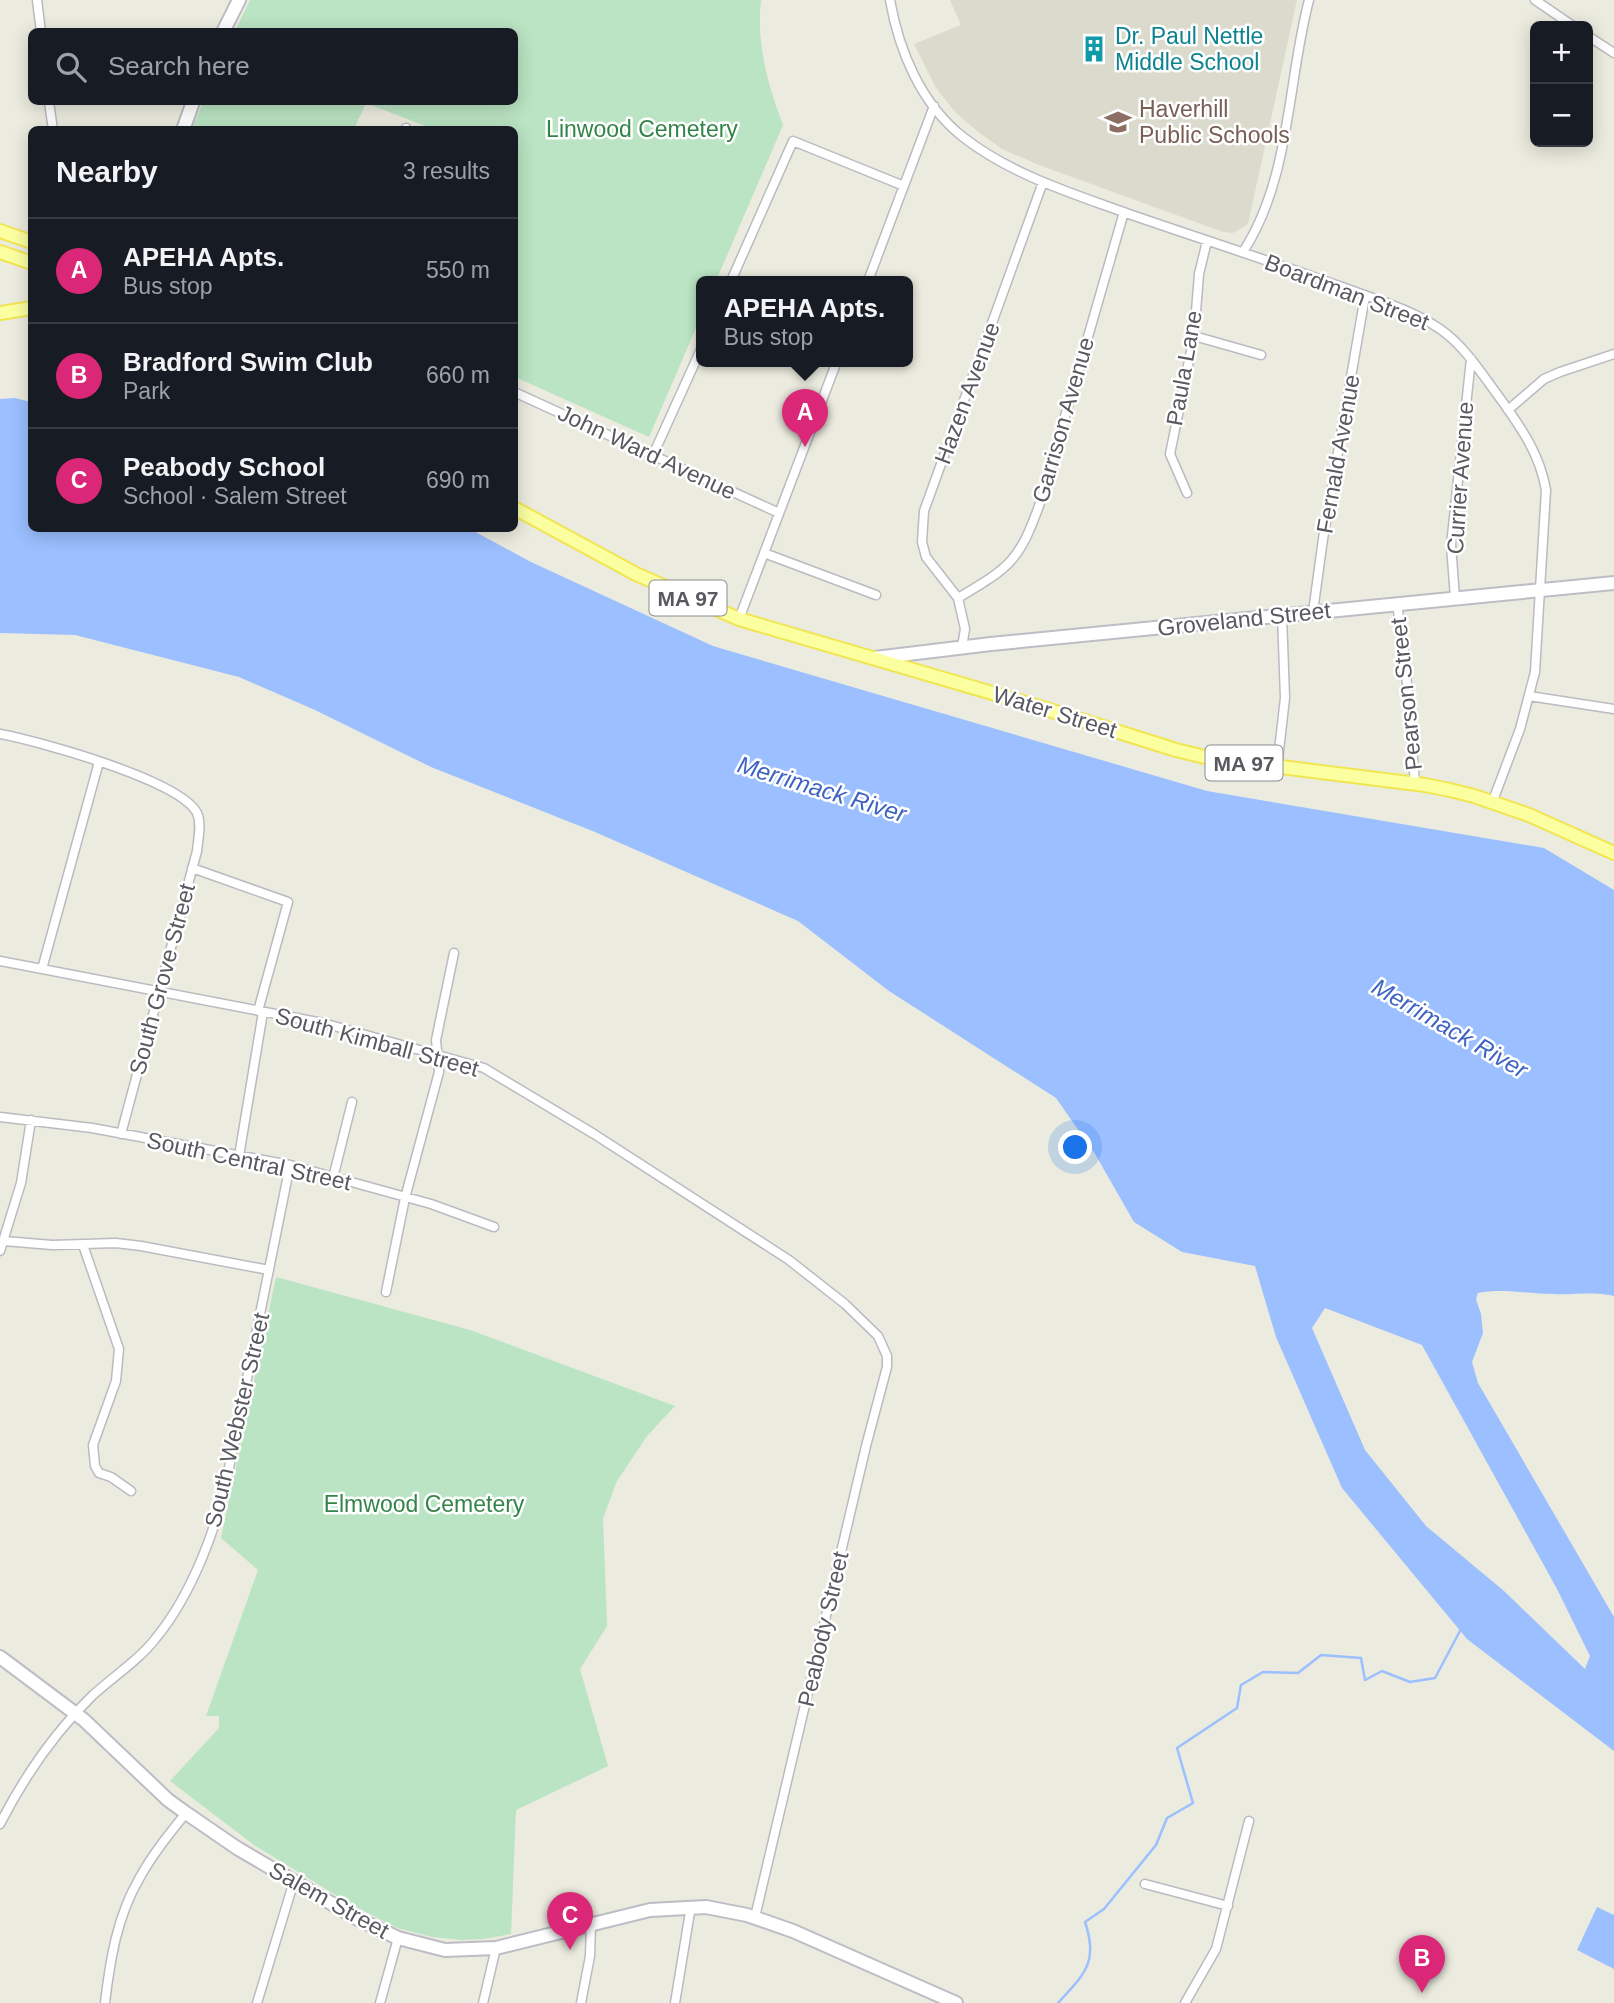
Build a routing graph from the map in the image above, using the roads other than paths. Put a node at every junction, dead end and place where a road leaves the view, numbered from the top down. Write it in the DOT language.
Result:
graph roads {
  1 [pos="37,0"];
  2 [pos="239,0"];
  3 [pos="890,0"];
  4 [pos="1309,0"];
  5 [pos="1535,0"];
  6 [pos="1566,21"];
  7 [pos="40,28"];
  8 [pos="225,28"];
  9 [pos="1593,39"];
  10 [pos="1614,53"];
  11 [pos="49,105"];
  12 [pos="193,105"];
  13 [pos="934,106"];
  14 [pos="52,126"];
  15 [pos="185,126"];
  16 [pos="1043,182"];
  17 [pos="904,187"];
  18 [pos="1124,212"];
  19 [pos="0,231"];
  20 [pos="1207,241"];
  21 [pos="28,242"];
  22 [pos="0,252"];
  23 [pos="1243,253"];
  24 [pos="28,262"];
  25 [pos="733,276"];
  26 [pos="870,276"];
  27 [pos="1365,296"];
  28 [pos="28,309"];
  29 [pos="0,313"];
  30 [pos="1195,336"];
  31 [pos="1614,354"];
  32 [pos="1261,355"];
  33 [pos="696,359"];
  34 [pos="1471,359"];
  35 [pos="835,367"];
  36 [pos="518,393"];
  37 [pos="1508,410"];
  38 [pos="653,455"];
  39 [pos="1187,493"];
  40 [pos="518,510"];
  41 [pos="779,513"];
  42 [pos="764,553"];
  43 [pos="1614,583"];
  44 [pos="1541,590"];
  45 [pos="876,595"];
  46 [pos="958,598"];
  47 [pos="1455,598"];
  48 [pos="1398,604"];
  49 [pos="1313,612"];
  50 [pos="1282,615"];
  51 [pos="739,619"];
  52 [pos="962,647"];
  53 [pos="875,658"];
  54 [pos="1529,696"];
  55 [pos="1614,709"];
  56 [pos="0,734"];
  57 [pos="99,762"];
  58 [pos="1277,768"];
  59 [pos="1415,784"];
  60 [pos="1492,803"];
  61 [pos="1614,853"];
  62 [pos="192,868"];
  63 [pos="454,953"];
  64 [pos="0,961"];
  65 [pos="42,969"];
  66 [pos="158,991"];
  67 [pos="261,1012"];
  68 [pos="437,1056"];
  69 [pos="352,1102"];
  70 [pos="0,1117"];
  71 [pos="31,1120"];
  72 [pos="121,1134"];
  73 [pos="239,1156"];
  74 [pos="290,1165"];
  75 [pos="333,1178"];
  76 [pos="405,1198"];
  77 [pos="494,1227"];
  78 [pos="4,1241"];
  79 [pos="83,1245"];
  80 [pos="0,1251"];
  81 [pos="269,1270"];
  82 [pos="386,1292"];
  83 [pos="882,1342"];
  84 [pos="131,1491"];
  85 [pos="0,1657"];
  86 [pos="75,1713"];
  87 [pos="186,1813"];
  88 [pos="1249,1821"];
  89 [pos="0,1824"];
  90 [pos="293,1881"];
  91 [pos="1145,1884"];
  92 [pos="691,1906"];
  93 [pos="1228,1906"];
  94 [pos="755,1917"];
  95 [pos="591,1925"];
  96 [pos="398,1938"];
  97 [pos="496,1948"];
  98 [pos="935,1999"];
  99 [pos="105,2003"];
  100 [pos="257,2003"];
  101 [pos="380,2003"];
  102 [pos="483,2003"];
  103 [pos="581,2003"];
  104 [pos="675,2003"];
  105 [pos="956,2003"];
  106 [pos="1185,2003"];
  1 -- 7 [label="street"];
  2 -- 8 [label="main road"];
  3 -- 13 [label="street, Boardman Street"];
  4 -- 23 [label="street"];
  5 -- 6 [label="street"];
  9 -- 10 [label="street"];
  11 -- 14 [label="street"];
  12 -- 15 [label="main road"];
  13 -- 16 [label="street, Boardman Street"];
  13 -- 17 [label="street"];
  16 -- 18 [label="street, Boardman Street"];
  16 -- 46 [label="street, Hazen Avenue"];
  17 -- 25 [label="street"];
  17 -- 26 [label="street"];
  18 -- 20 [label="street, Boardman Street"];
  18 -- 46 [label="street, Garrison Avenue"];
  19 -- 21 [label="main road"];
  20 -- 23 [label="street, Boardman Street"];
  20 -- 30 [label="street, Paula Lane"];
  22 -- 24 [label="main road"];
  23 -- 27 [label="street, Boardman Street"];
  27 -- 34 [label="street, Boardman Street"];
  27 -- 49 [label="street, Fernald Avenue"];
  28 -- 29 [label="main road"];
  30 -- 32 [label="street"];
  30 -- 39 [label="street, Paula Lane"];
  31 -- 37 [label="street"];
  33 -- 38 [label="street"];
  34 -- 37 [label="street, Boardman Street"];
  34 -- 47 [label="street, Currier Avenue"];
  35 -- 41 [label="street"];
  36 -- 38 [label="street, John Ward Avenue"];
  37 -- 44 [label="street, Boardman Street"];
  38 -- 41 [label="street, John Ward Avenue"];
  40 -- 51 [label="main road, Water Street / MA 97"];
  41 -- 42 [label="street"];
  42 -- 45 [label="street"];
  42 -- 51 [label="street"];
  43 -- 44 [label="main road, Groveland Street"];
  44 -- 47 [label="main road, Groveland Street"];
  44 -- 54 [label="street, Boardman Street"];
  46 -- 52 [label="street"];
  47 -- 48 [label="main road, Groveland Street"];
  48 -- 49 [label="main road, Groveland Street"];
  48 -- 59 [label="street, Pearson Street"];
  49 -- 50 [label="main road, Groveland Street"];
  50 -- 52 [label="main road, Groveland Street"];
  50 -- 58 [label="street"];
  51 -- 53 [label="main road, Water Street / MA 97"];
  52 -- 53 [label="main road, Groveland Street"];
  53 -- 58 [label="main road, Water Street / MA 97"];
  54 -- 55 [label="street"];
  54 -- 60 [label="street, Boardman Street"];
  56 -- 57 [label="street"];
  57 -- 62 [label="street, South Grove Street"];
  57 -- 65 [label="street"];
  58 -- 59 [label="main road, Water Street / MA 97"];
  59 -- 60 [label="main road, Water Street / MA 97"];
  60 -- 61 [label="main road, Water Street / MA 97"];
  62 -- 66 [label="street, South Grove Street"];
  62 -- 67 [label="street"];
  63 -- 68 [label="street"];
  64 -- 65 [label="street, South Kimball Street"];
  65 -- 66 [label="street, South Kimball Street"];
  66 -- 67 [label="street, South Kimball Street"];
  66 -- 72 [label="street, South Grove Street"];
  67 -- 68 [label="street, South Kimball Street"];
  67 -- 73 [label="street"];
  68 -- 76 [label="street"];
  68 -- 83 [label="street, South Kimball Street"];
  69 -- 75 [label="street"];
  70 -- 71 [label="street, South Central Street"];
  71 -- 72 [label="street, South Central Street"];
  71 -- 78 [label="street"];
  72 -- 73 [label="street, South Central Street"];
  73 -- 74 [label="street, South Central Street"];
  74 -- 75 [label="street, South Central Street"];
  74 -- 81 [label="street, South Webster Street"];
  75 -- 76 [label="street, South Central Street"];
  76 -- 77 [label="street, South Central Street"];
  76 -- 82 [label="street"];
  78 -- 79 [label="street"];
  78 -- 80 [label="street"];
  79 -- 81 [label="street"];
  79 -- 84 [label="street"];
  81 -- 86 [label="street, South Webster Street"];
  83 -- 94 [label="street, Peabody Street"];
  85 -- 86 [label="main road, Salem Street"];
  86 -- 87 [label="main road, Salem Street"];
  86 -- 89 [label="street, South Webster Street"];
  87 -- 90 [label="main road, Salem Street"];
  87 -- 99 [label="street"];
  88 -- 93 [label="street"];
  90 -- 96 [label="main road, Salem Street"];
  90 -- 100 [label="street"];
  91 -- 93 [label="street"];
  92 -- 94 [label="main road, Salem Street"];
  92 -- 95 [label="main road, Salem Street"];
  92 -- 104 [label="street"];
  93 -- 106 [label="street"];
  94 -- 98 [label="main road, Salem Street"];
  95 -- 97 [label="main road, Salem Street"];
  95 -- 103 [label="street"];
  96 -- 97 [label="main road, Salem Street"];
  96 -- 101 [label="street"];
  97 -- 102 [label="street"];
  98 -- 105 [label="main road, Salem Street"];
}
